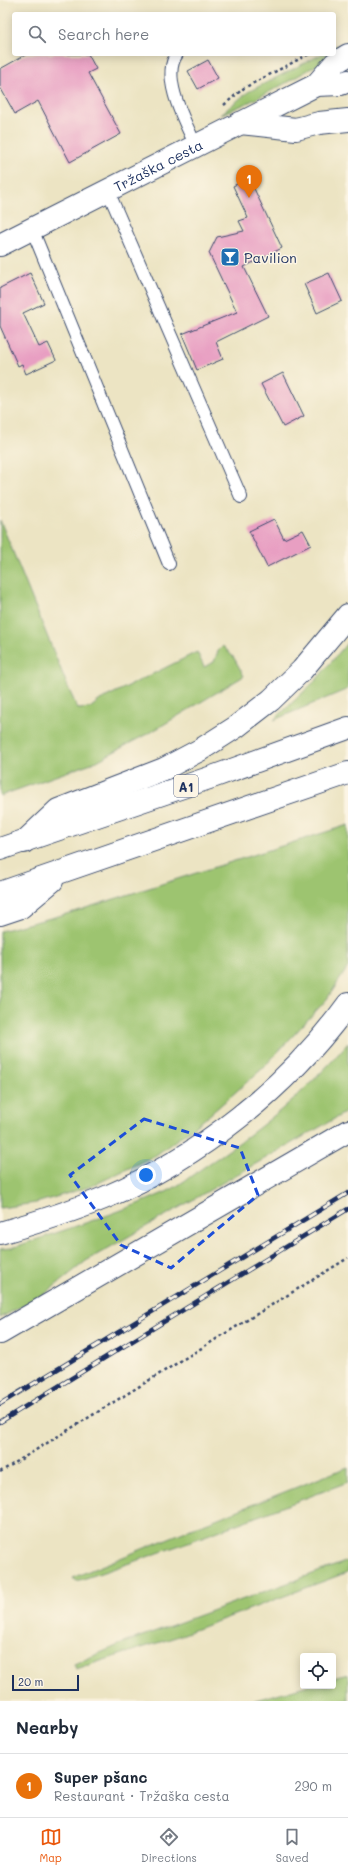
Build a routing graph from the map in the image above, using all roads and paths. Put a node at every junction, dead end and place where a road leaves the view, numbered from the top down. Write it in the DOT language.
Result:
graph roads {
  1 [pos="348,55"];
  2 [pos="175,56"];
  3 [pos="348,81"];
  4 [pos="316,85"];
  5 [pos="348,120"];
  6 [pos="240,123"];
  7 [pos="196,146"];
  8 [pos="108,191"];
  9 [pos="32,229"];
  10 [pos="0,246"];
  11 [pos="241,497"];
  12 [pos="169,564"];
  13 [pos="348,615"];
  14 [pos="348,728"];
  15 [pos="348,773"];
  16 [pos="24,842"];
  17 [pos="0,849"];
  18 [pos="64,872"];
  19 [pos="0,893"];
  20 [pos="0,914"];
  21 [pos="348,1004"];
  22 [pos="348,1131"];
  23 [pos="49,1219"];
  24 [pos="0,1223"];
  25 [pos="0,1232"];
  26 [pos="348,1258"];
  27 [pos="0,1333"];
  28 [pos="0,1472"];
  1 -- 4 [label="main road, Tržaška cesta"];
  2 -- 7 [label="lane"];
  3 -- 4 [label="main road, Tržaška cesta"];
  4 -- 6 [label="main road, Tržaška cesta"];
  5 -- 6 [label="main road"];
  6 -- 7 [label="main road, Tržaška cesta"];
  7 -- 8 [label="main road, Tržaška cesta"];
  8 -- 9 [label="main road, Tržaška cesta"];
  8 -- 11 [label="lane"];
  9 -- 10 [label="main road, Tržaška cesta"];
  9 -- 12 [label="lane"];
  13 -- 16 [label="main road"];
  14 -- 16 [label="main road, A1"];
  15 -- 18 [label="main road"];
  16 -- 17 [label="main road, A1"];
  18 -- 19 [label="main road"];
  18 -- 20 [label="main road"];
  21 -- 23 [label="main road"];
  22 -- 27 [label="main road"];
  23 -- 24 [label="main road"];
  23 -- 25 [label="main road"];
  26 -- 28 [label="path"];
}
